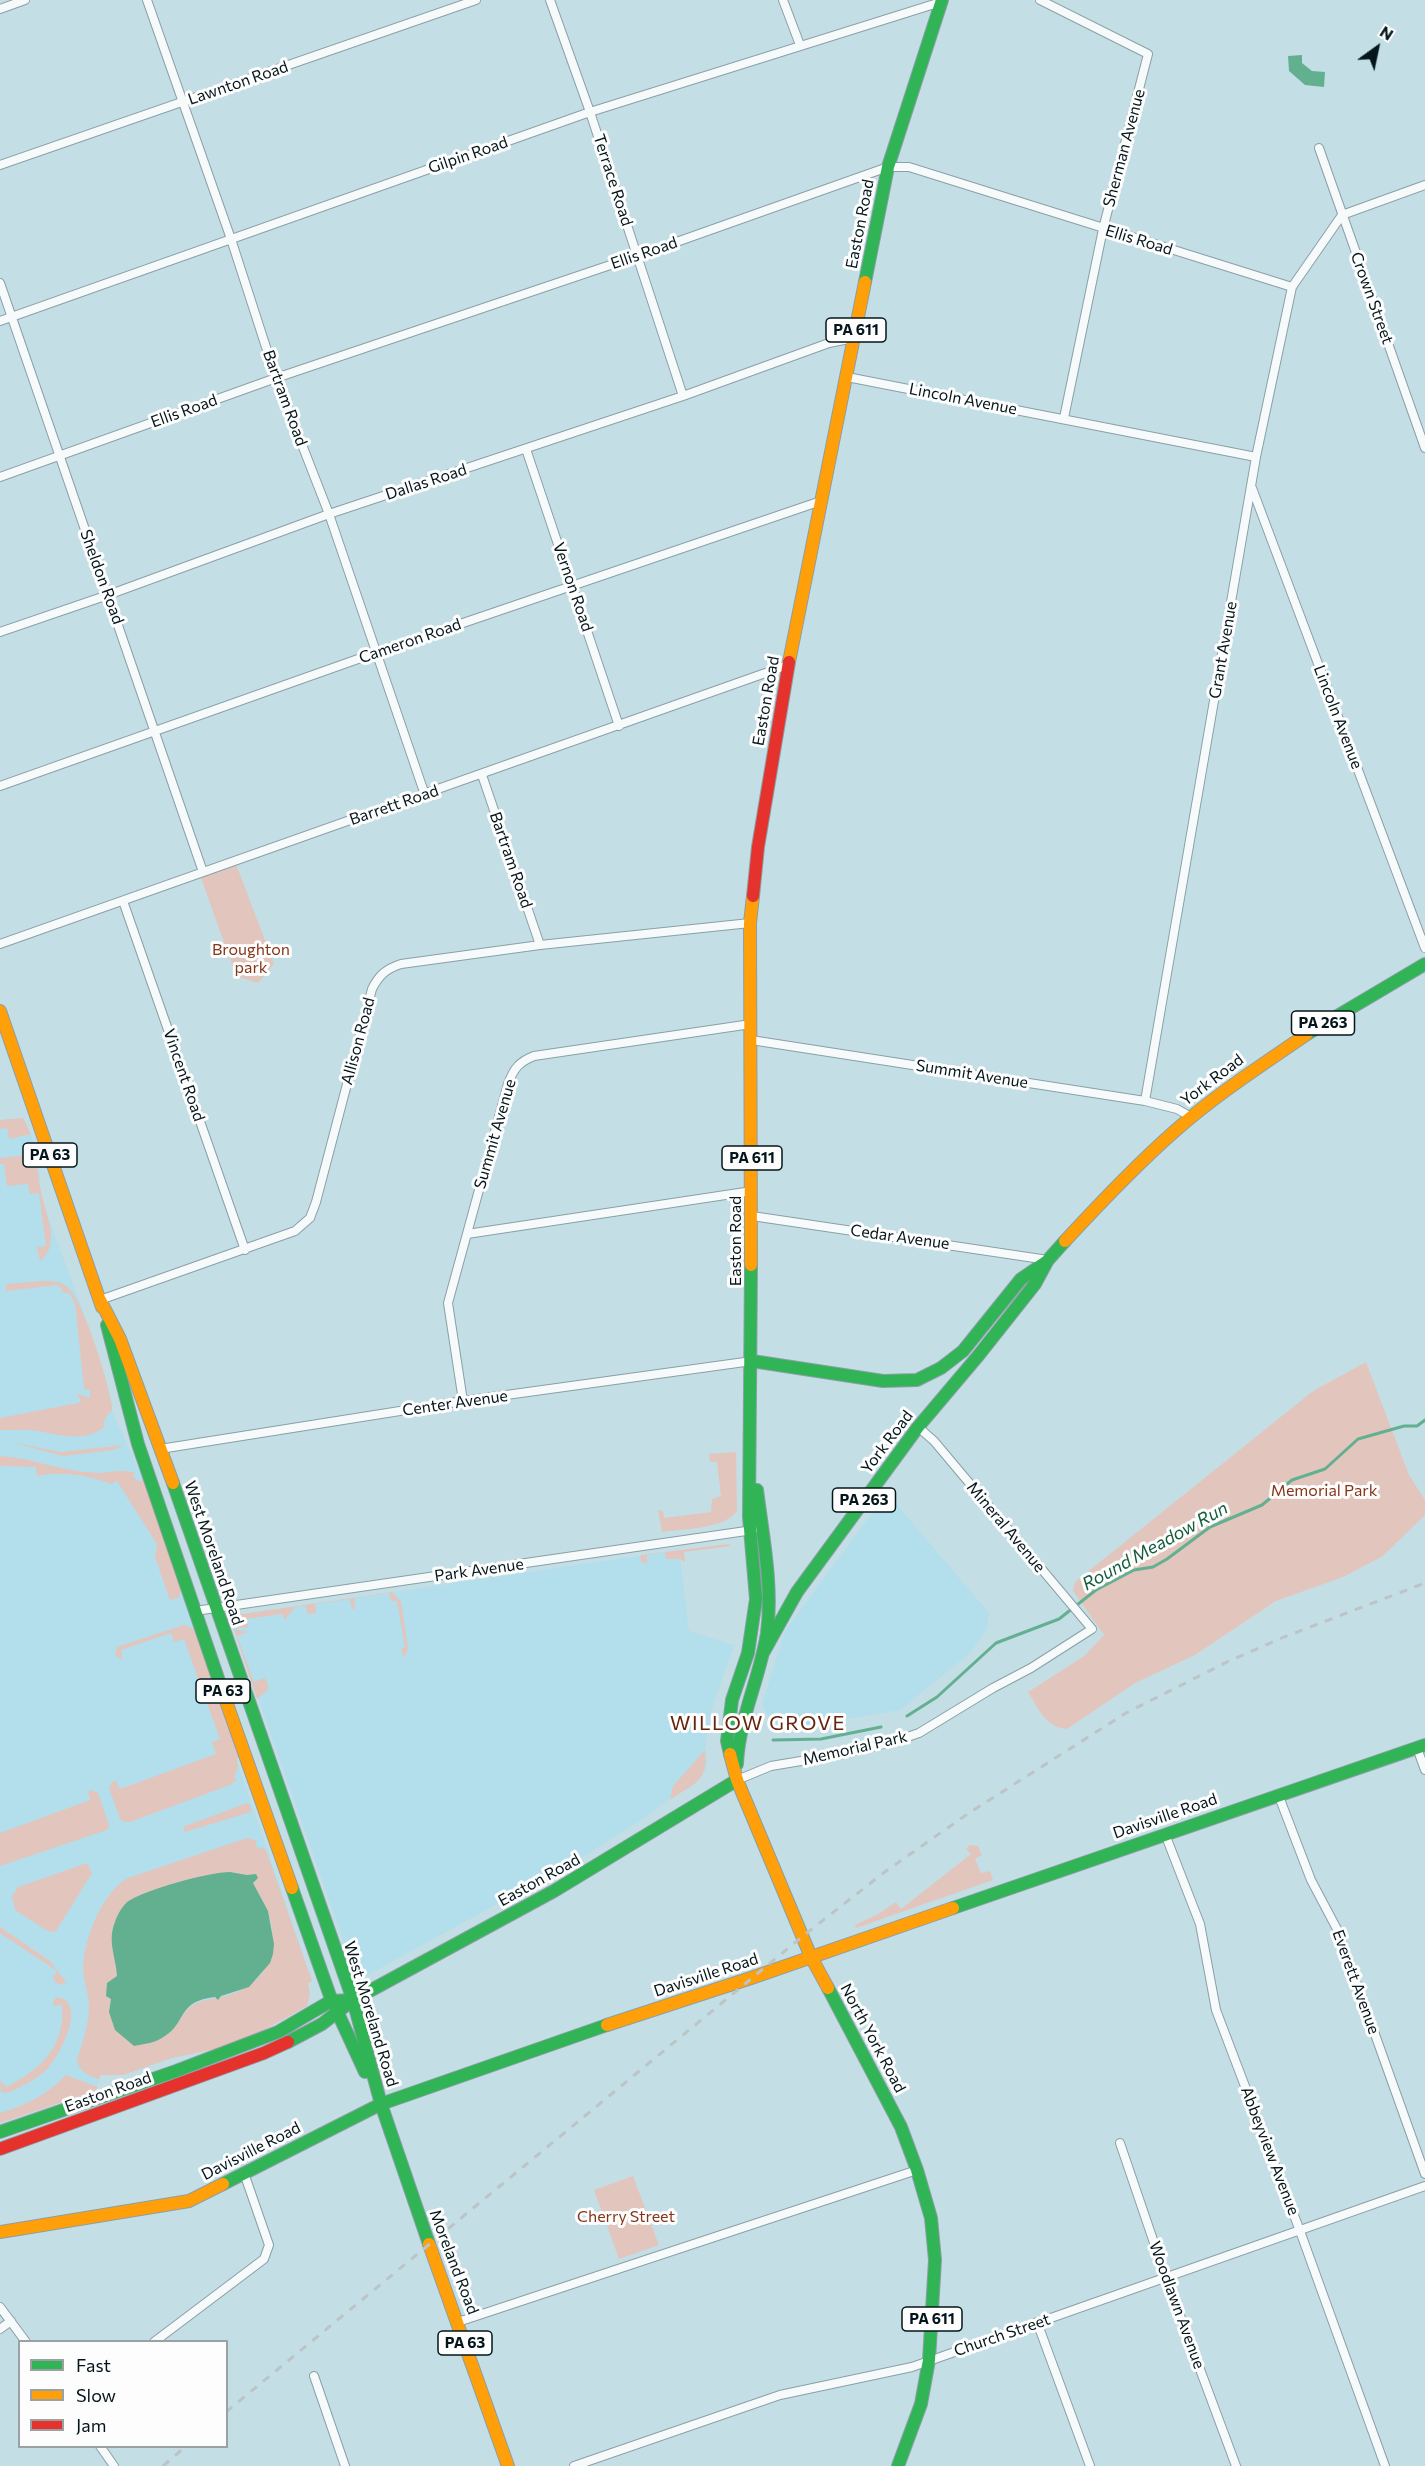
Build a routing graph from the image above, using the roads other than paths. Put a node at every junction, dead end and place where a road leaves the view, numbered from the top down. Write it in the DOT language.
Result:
graph roads {
  1 [pos="25,0"];
  2 [pos="147,0"];
  3 [pos="476,0"];
  4 [pos="550,0"];
  5 [pos="783,0"];
  6 [pos="1040,0"];
  7 [pos="941,1"];
  8 [pos="0,9"];
  9 [pos="800,45"];
  10 [pos="183,103"];
  11 [pos="590,112"];
  12 [pos="1319,148"];
  13 [pos="0,165"];
  14 [pos="888,168"];
  15 [pos="1425,185"];
  16 [pos="1342,215"];
  17 [pos="1103,229"];
  18 [pos="231,238"];
  19 [pos="637,256"];
  20 [pos="0,283"];
  21 [pos="1292,287"];
  22 [pos="12,317"];
  23 [pos="0,321"];
  24 [pos="854,338"];
  25 [pos="848,377"];
  26 [pos="276,378"];
  27 [pos="683,396"];
  28 [pos="1064,418"];
  29 [pos="1422,430"];
  30 [pos="1425,448"];
  31 [pos="526,449"];
  32 [pos="59,456"];
  33 [pos="1256,458"];
  34 [pos="0,477"];
  35 [pos="1251,486"];
  36 [pos="822,501"];
  37 [pos="329,514"];
  38 [pos="573,586"];
  39 [pos="108,596"];
  40 [pos="0,632"];
  41 [pos="375,653"];
  42 [pos="788,665"];
  43 [pos="619,726"];
  44 [pos="156,732"];
  45 [pos="482,775"];
  46 [pos="0,786"];
  47 [pos="425,795"];
  48 [pos="203,872"];
  49 [pos="123,901"];
  50 [pos="750,923"];
  51 [pos="0,944"];
  52 [pos="540,945"];
  53 [pos="1425,948"];
  54 [pos="1425,964"];
  55 [pos="0,1011"];
  56 [pos="751,1024"];
  57 [pos="751,1040"];
  58 [pos="1145,1101"];
  59 [pos="1191,1117"];
  60 [pos="753,1191"];
  61 [pos="752,1216"];
  62 [pos="467,1234"];
  63 [pos="244,1250"];
  64 [pos="1048,1260"];
  65 [pos="100,1300"];
  66 [pos="752,1361"];
  67 [pos="463,1401"];
  68 [pos="918,1427"];
  69 [pos="160,1449"];
  70 [pos="756,1529"];
  71 [pos="214,1607"];
  72 [pos="195,1611"];
  73 [pos="1092,1629"];
  74 [pos="763,1653"];
  75 [pos="1421,1746"];
  76 [pos="1425,1770"];
  77 [pos="737,1780"];
  78 [pos="1278,1794"];
  79 [pos="1165,1833"];
  80 [pos="811,1956"];
  81 [pos="353,2000"];
  82 [pos="332,2001"];
  83 [pos="339,2015"];
  84 [pos="381,2104"];
  85 [pos="0,2132"];
  86 [pos="1120,2143"];
  87 [pos="0,2149"];
  88 [pos="917,2170"];
  89 [pos="244,2173"];
  90 [pos="1425,2174"];
  91 [pos="1425,2186"];
  92 [pos="1300,2230"];
  93 [pos="0,2232"];
  94 [pos="1166,2278"];
  95 [pos="0,2307"];
  96 [pos="11,2321"];
  97 [pos="458,2322"];
  98 [pos="1037,2322"];
  99 [pos="0,2329"];
  100 [pos="25,2340"];
  101 [pos="157,2340"];
  102 [pos="929,2360"];
  103 [pos="314,2376"];
  104 [pos="101,2448"];
  105 [pos="114,2466"];
  106 [pos="345,2466"];
  107 [pos="508,2466"];
  108 [pos="574,2466"];
  109 [pos="897,2466"];
  110 [pos="1090,2466"];
  111 [pos="1236,2466"];
  112 [pos="1385,2466"];
  1 -- 8 [label="street"];
  2 -- 10 [label="street, Bartram Road"];
  3 -- 10 [label="street, Lawnton Road"];
  4 -- 11 [label="street, Terrace Road"];
  5 -- 9 [label="street"];
  6 -- 17 [label="street, Sherman Avenue"];
  7 -- 9 [label="street, Gilpin Road"];
  7 -- 14 [label="main road, Easton Road / PA 611"];
  9 -- 11 [label="street, Gilpin Road"];
  10 -- 13 [label="street, Lawnton Road"];
  10 -- 18 [label="street, Bartram Road"];
  11 -- 18 [label="street, Gilpin Road"];
  11 -- 19 [label="street, Terrace Road"];
  12 -- 16 [label="street, Crown Street"];
  14 -- 17 [label="street, Ellis Road"];
  14 -- 19 [label="street, Ellis Road"];
  14 -- 24 [label="main road, Easton Road / PA 611"];
  15 -- 16 [label="street"];
  16 -- 21 [label="street, Grant Avenue"];
  16 -- 29 [label="street, Crown Street"];
  17 -- 21 [label="street, Ellis Road"];
  17 -- 28 [label="street, Sherman Avenue"];
  18 -- 22 [label="street, Gilpin Road"];
  18 -- 26 [label="street, Bartram Road"];
  19 -- 26 [label="street, Ellis Road"];
  19 -- 27 [label="street, Terrace Road"];
  20 -- 22 [label="street, Sheldon Road"];
  21 -- 33 [label="street, Grant Avenue"];
  22 -- 23 [label="street, Gilpin Road"];
  22 -- 32 [label="street, Sheldon Road"];
  24 -- 25 [label="main road, Easton Road / PA 611"];
  24 -- 27 [label="street, Dallas Road"];
  25 -- 28 [label="street, Lincoln Avenue"];
  25 -- 36 [label="main road, Easton Road / PA 611"];
  26 -- 32 [label="street, Ellis Road"];
  26 -- 37 [label="street, Bartram Road"];
  27 -- 31 [label="street, Dallas Road"];
  28 -- 33 [label="street, Lincoln Avenue"];
  29 -- 30 [label="street, Crown Street"];
  31 -- 37 [label="street, Dallas Road"];
  31 -- 38 [label="street, Vernon Road"];
  32 -- 34 [label="street, Ellis Road"];
  32 -- 39 [label="street, Sheldon Road"];
  33 -- 35 [label="street, Grant Avenue"];
  35 -- 53 [label="street, Lincoln Avenue"];
  35 -- 58 [label="street, Grant Avenue"];
  36 -- 38 [label="street, Cameron Road"];
  36 -- 42 [label="main road, Easton Road / PA 611"];
  37 -- 39 [label="street, Dallas Road"];
  37 -- 41 [label="street, Bartram Road"];
  38 -- 41 [label="street, Cameron Road"];
  38 -- 43 [label="street, Vernon Road"];
  39 -- 40 [label="street, Dallas Road"];
  39 -- 44 [label="street, Sheldon Road"];
  41 -- 44 [label="street, Cameron Road"];
  41 -- 47 [label="street, Bartram Road"];
  42 -- 43 [label="street, Barrett Road"];
  42 -- 50 [label="main road, Easton Road / PA 611"];
  43 -- 45 [label="street, Barrett Road"];
  44 -- 46 [label="street, Cameron Road"];
  44 -- 48 [label="street, Sheldon Road"];
  45 -- 47 [label="street, Barrett Road"];
  45 -- 52 [label="street, Bartram Road"];
  47 -- 48 [label="street, Barrett Road"];
  48 -- 49 [label="street, Barrett Road"];
  49 -- 51 [label="street, Barrett Road"];
  49 -- 63 [label="street, Vincent Road"];
  50 -- 52 [label="street, Allison Road"];
  50 -- 56 [label="main road, Easton Road / PA 611"];
  52 -- 63 [label="street, Allison Road"];
  54 -- 59 [label="main road, York Road / PA 263"];
  55 -- 65 [label="main road, West Moreland Road / PA 63"];
  56 -- 57 [label="main road, Easton Road / PA 611"];
  56 -- 62 [label="street, Summit Avenue"];
  57 -- 58 [label="street, Summit Avenue"];
  57 -- 60 [label="main road, Easton Road / PA 611"];
  58 -- 59 [label="street, Summit Avenue"];
  59 -- 64 [label="main road, York Road / PA 263"];
  60 -- 61 [label="main road, Easton Road / PA 611"];
  60 -- 62 [label="street"];
  61 -- 64 [label="street, Cedar Avenue"];
  61 -- 66 [label="main road, Easton Road / PA 611"];
  62 -- 67 [label="street, Summit Avenue"];
  63 -- 65 [label="street, Allison Road"];
  64 -- 66 [label="main road, York Road / PA 263"];
  64 -- 68 [label="main road, York Road / PA 263"];
  65 -- 69 [label="main road, West Moreland Road / PA 63"];
  65 -- 72 [label="main road, West Moreland Road / PA 63"];
  66 -- 67 [label="street, Center Avenue"];
  66 -- 70 [label="main road, Easton Road / PA 611"];
  67 -- 69 [label="street, Center Avenue"];
  68 -- 73 [label="street, Mineral Avenue"];
  68 -- 74 [label="main road, York Road / PA 263"];
  69 -- 71 [label="main road, West Moreland Road / PA 63"];
  70 -- 71 [label="street, Park Avenue"];
  70 -- 74 [label="main road, Easton Road / PA 611"];
  70 -- 77 [label="main road, Easton Road / PA 611"];
  71 -- 72 [label="street, Park Avenue"];
  71 -- 81 [label="main road, West Moreland Road / PA 63"];
  72 -- 82 [label="main road, West Moreland Road / PA 63"];
  73 -- 77 [label="street, Memorial Park"];
  74 -- 77 [label="main road, Easton Road / PA 611"];
  75 -- 76 [label="street"];
  75 -- 78 [label="main road, Davisville Road"];
  77 -- 80 [label="main road, PA 611"];
  77 -- 81 [label="main road, Easton Road"];
  78 -- 79 [label="main road, Davisville Road"];
  78 -- 90 [label="street, Everett Avenue"];
  79 -- 80 [label="main road, Davisville Road"];
  79 -- 92 [label="street, Abbeyview Avenue"];
  80 -- 84 [label="main road, Davisville Road"];
  80 -- 88 [label="main road, North York Road / PA 611"];
  81 -- 82 [label="main road, Easton Road"];
  81 -- 83 [label="main road, Easton Road"];
  81 -- 84 [label="main road, West Moreland Road / PA 63"];
  82 -- 83 [label="main road, West Moreland Road / PA 63"];
  82 -- 85 [label="main road, Easton Road"];
  83 -- 84 [label="main road, West Moreland Road / PA 63"];
  83 -- 87 [label="main road, Easton Road"];
  84 -- 89 [label="main road, Davisville Road"];
  84 -- 97 [label="main road, Moreland Road / PA 63"];
  86 -- 94 [label="street, Woodlawn Avenue"];
  88 -- 97 [label="street"];
  88 -- 102 [label="main road, North York Road / PA 611"];
  89 -- 93 [label="main road, Davisville Road"];
  89 -- 101 [label="street"];
  91 -- 92 [label="street, Church Street"];
  92 -- 94 [label="street, Church Street"];
  92 -- 112 [label="street, Abbeyview Avenue"];
  94 -- 98 [label="street, Church Street"];
  94 -- 111 [label="street, Woodlawn Avenue"];
  95 -- 96 [label="street"];
  96 -- 99 [label="street"];
  96 -- 100 [label="street"];
  97 -- 107 [label="main road, Moreland Road / PA 63"];
  98 -- 102 [label="street, Church Street"];
  98 -- 110 [label="street"];
  102 -- 108 [label="street, Church Street"];
  102 -- 109 [label="main road, North York Road / PA 611"];
  103 -- 106 [label="street"];
  104 -- 105 [label="street"];
}
